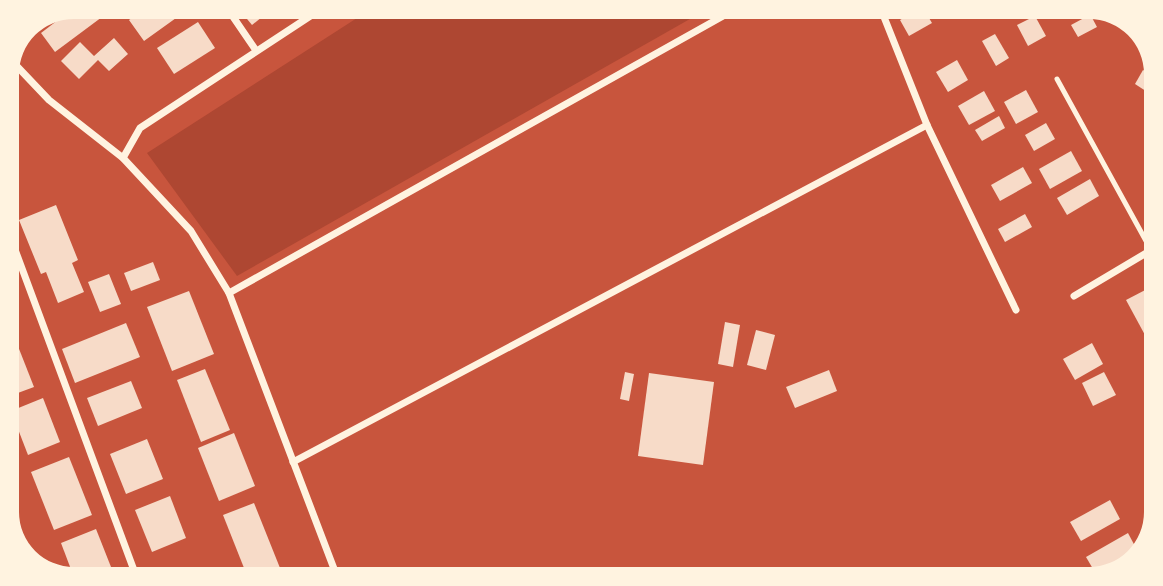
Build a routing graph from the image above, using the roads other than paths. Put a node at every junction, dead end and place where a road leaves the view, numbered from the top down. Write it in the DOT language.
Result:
graph roads {
  1 [pos="234,19"];
  2 [pos="305,19"];
  3 [pos="719,19"];
  4 [pos="885,19"];
  5 [pos="255,50"];
  6 [pos="19,68"];
  7 [pos="1057,79"];
  8 [pos="927,125"];
  9 [pos="123,158"];
  10 [pos="1144,236"];
  11 [pos="1144,255"];
  12 [pos="19,260"];
  13 [pos="229,293"];
  14 [pos="1074,296"];
  15 [pos="1016,310"];
  16 [pos="293,462"];
  17 [pos="133,567"];
  18 [pos="333,567"];
  1 -- 5 [label="street"];
  2 -- 5 [label="street"];
  3 -- 13 [label="street"];
  4 -- 8 [label="street"];
  5 -- 9 [label="street"];
  6 -- 9 [label="street"];
  7 -- 10 [label="lane"];
  8 -- 15 [label="street"];
  8 -- 16 [label="street"];
  9 -- 13 [label="street"];
  11 -- 14 [label="street"];
  12 -- 17 [label="street"];
  13 -- 16 [label="street"];
  16 -- 18 [label="street"];
}
